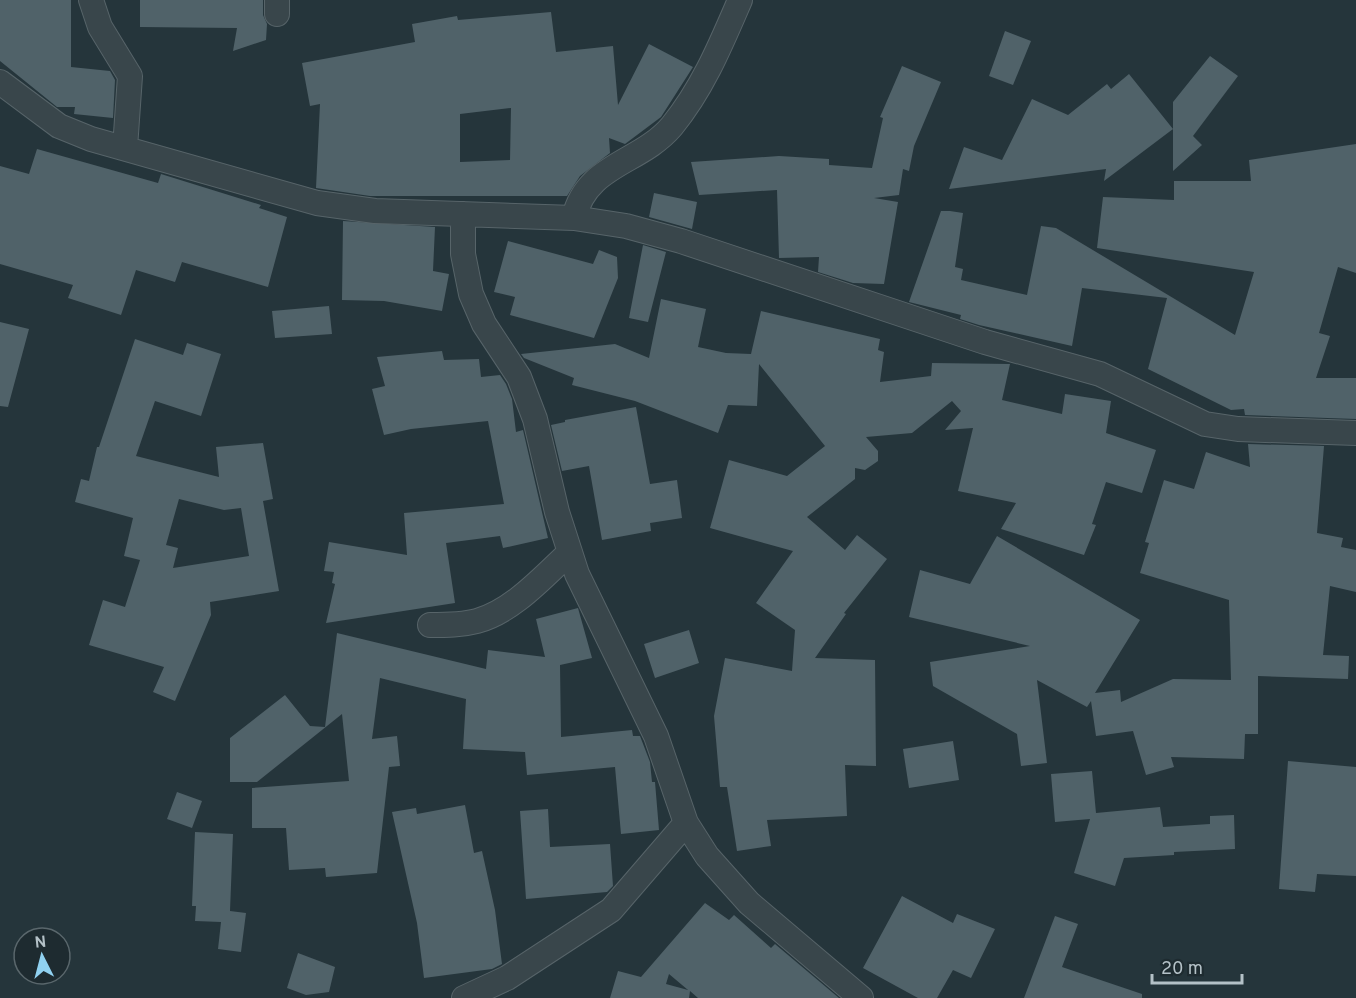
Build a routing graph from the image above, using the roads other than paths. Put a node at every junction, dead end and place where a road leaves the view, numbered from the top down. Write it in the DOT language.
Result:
graph roads {
  1 [pos="91,0"];
  2 [pos="740,0"];
  3 [pos="0,82"];
  4 [pos="125,148"];
  5 [pos="463,214"];
  6 [pos="574,218"];
  7 [pos="1356,433"];
  8 [pos="570,552"];
  9 [pos="430,625"];
  10 [pos="686,823"];
  11 [pos="505,988"];
  12 [pos="464,998"];
  13 [pos="861,998"];
  1 -- 4 [label="street"];
  2 -- 6 [label="street"];
  3 -- 4 [label="street"];
  4 -- 5 [label="street"];
  5 -- 6 [label="street"];
  5 -- 8 [label="street"];
  6 -- 7 [label="street"];
  8 -- 9 [label="street"];
  8 -- 10 [label="street"];
  10 -- 11 [label="street"];
  10 -- 13 [label="street"];
  11 -- 12 [label="street"];
}
